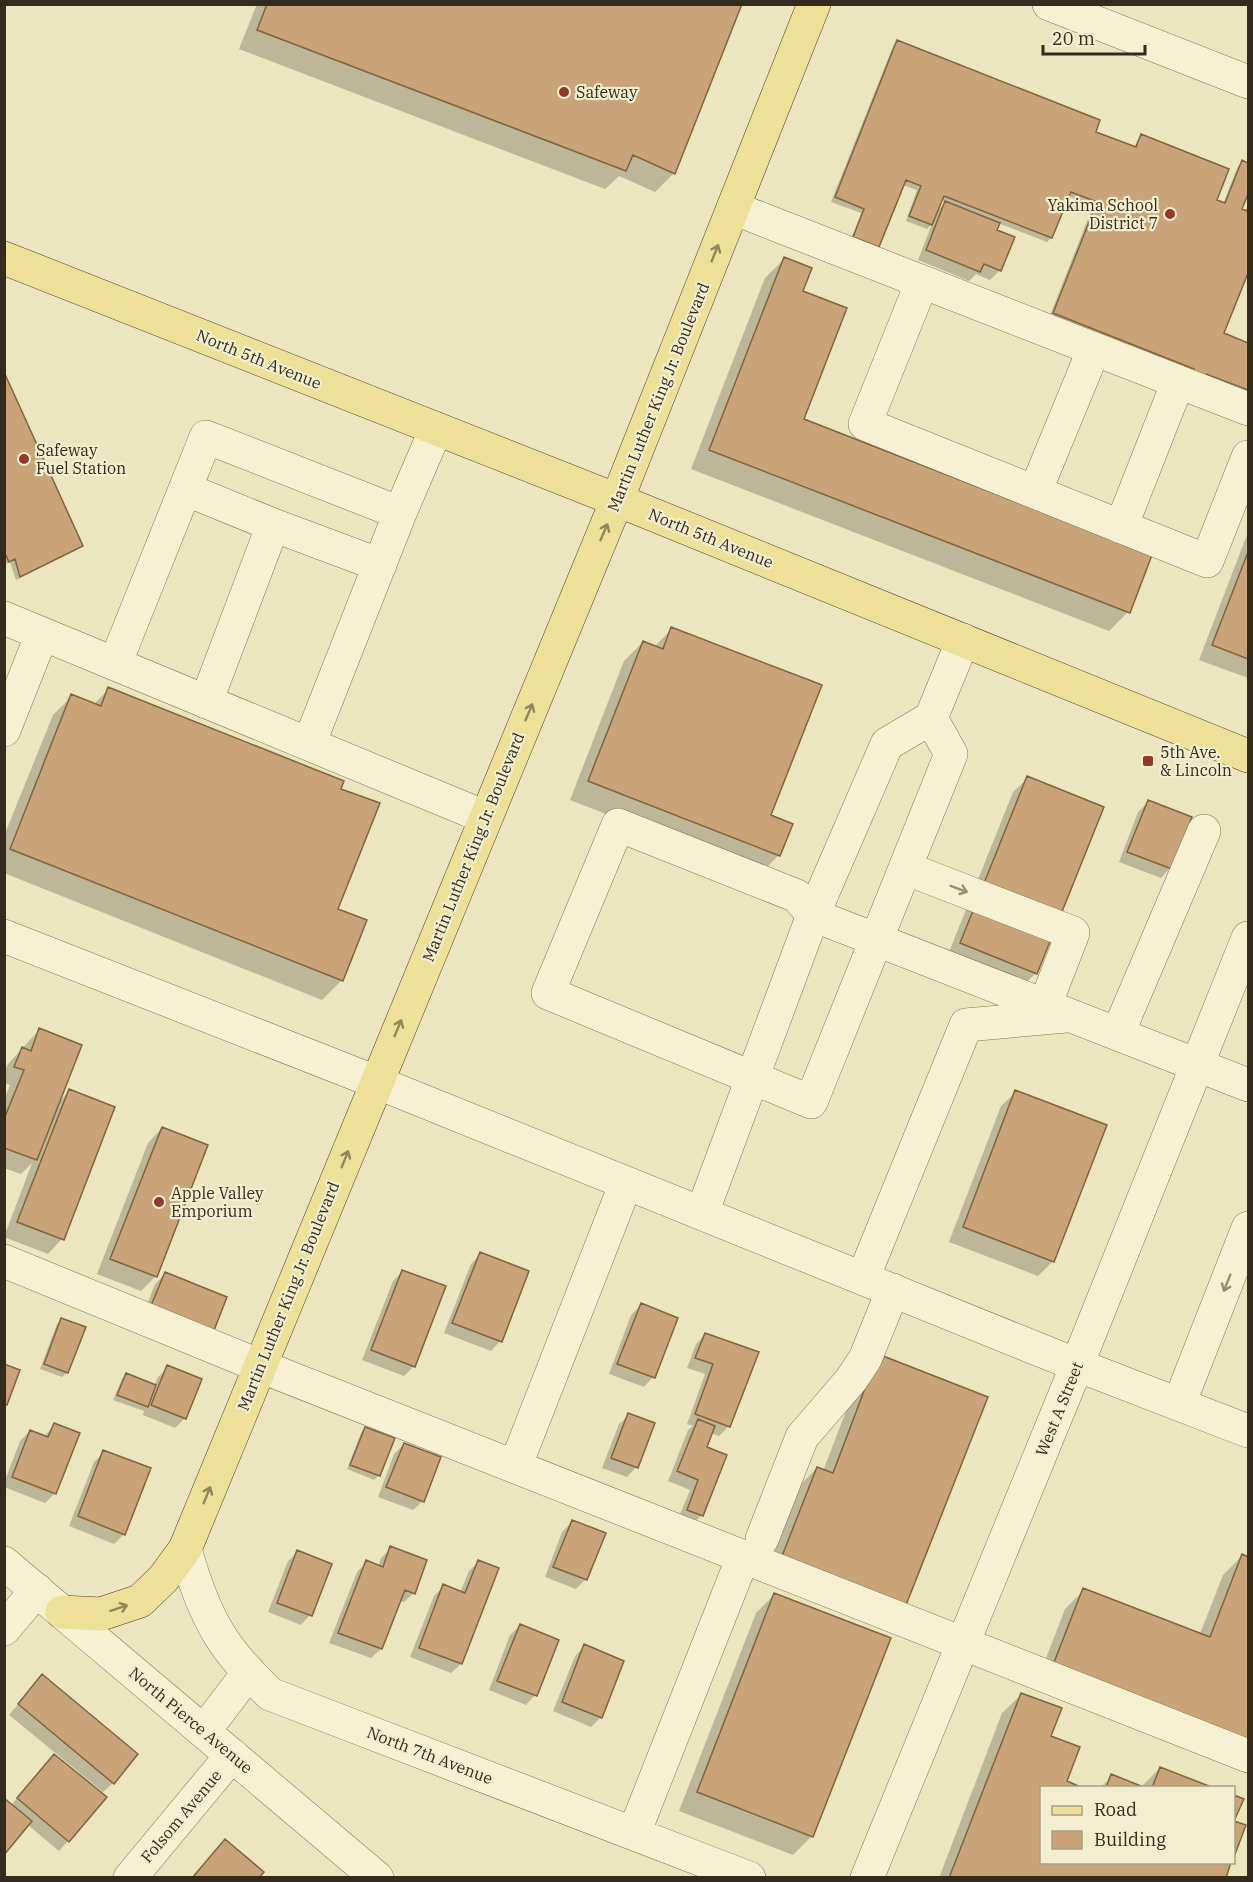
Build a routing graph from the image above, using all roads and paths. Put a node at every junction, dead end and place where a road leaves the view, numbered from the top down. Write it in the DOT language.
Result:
graph roads {
  1 [pos="814,4"];
  2 [pos="1049,4"];
  3 [pos="1248,82"];
  4 [pos="733,208"];
  5 [pos="4,258"];
  6 [pos="922,282"];
  7 [pos="1094,349"];
  8 [pos="1178,382"];
  9 [pos="1248,409"];
  10 [pos="436,429"];
  11 [pos="1248,458"];
  12 [pos="185,489"];
  13 [pos="1035,492"];
  14 [pos="617,500"];
  15 [pos="400,513"];
  16 [pos="273,525"];
  17 [pos="1121,527"];
  18 [pos="380,565"];
  19 [pos="4,618"];
  20 [pos="42,634"];
  21 [pos="963,640"];
  22 [pos="115,664"];
  23 [pos="206,702"];
  24 [pos="931,718"];
  25 [pos="4,730"];
  26 [pos="309,744"];
  27 [pos="1248,756"];
  28 [pos="485,818"];
  29 [pos="1204,831"];
  30 [pos="904,868"];
  31 [pos="813,915"];
  32 [pos="4,936"];
  33 [pos="1248,938"];
  34 [pos="876,939"];
  35 [pos="1059,1010"];
  36 [pos="1118,1033"];
  37 [pos="1199,1065"];
  38 [pos="752,1078"];
  39 [pos="376,1082"];
  40 [pos="1248,1085"];
  41 [pos="626,1183"];
  42 [pos="702,1213"];
  43 [pos="1248,1228"];
  44 [pos="4,1261"];
  45 [pos="863,1278"];
  46 [pos="893,1290"];
  47 [pos="1077,1365"];
  48 [pos="260,1366"];
  49 [pos="1179,1404"];
  50 [pos="1248,1431"];
  51 [pos="515,1467"];
  52 [pos="752,1548"];
  53 [pos="184,1549"];
  54 [pos="4,1563"];
  55 [pos="37,1590"];
  56 [pos="62,1612"];
  57 [pos="4,1629"];
  58 [pos="963,1644"];
  59 [pos="249,1672"];
  60 [pos="204,1731"];
  61 [pos="232,1755"];
  62 [pos="1248,1756"];
  63 [pos="634,1833"];
  64 [pos="130,1878"];
  65 [pos="377,1878"];
  66 [pos="750,1878"];
  67 [pos="867,1878"];
  1 -- 4 [label="main road, Martin Luther King Jr. Boulevard"];
  2 -- 3 [label="street"];
  4 -- 6 [label="street"];
  14 -- 4 [label="main road, Martin Luther King Jr. Boulevard, one-way"];
  5 -- 10 [label="main road, North 5th Avenue"];
  6 -- 7 [label="street"];
  6 -- 13 [label="street"];
  7 -- 8 [label="street"];
  7 -- 13 [label="street"];
  8 -- 9 [label="street"];
  8 -- 17 [label="street"];
  10 -- 14 [label="main road, North 5th Avenue"];
  10 -- 15 [label="street"];
  11 -- 17 [label="street"];
  12 -- 15 [label="street"];
  12 -- 16 [label="street"];
  12 -- 22 [label="street"];
  13 -- 17 [label="street"];
  14 -- 21 [label="main road, North 5th Avenue"];
  28 -- 14 [label="main road, Martin Luther King Jr. Boulevard, one-way"];
  15 -- 18 [label="street"];
  16 -- 18 [label="street"];
  16 -- 23 [label="street"];
  18 -- 26 [label="street"];
  19 -- 20 [label="street"];
  20 -- 22 [label="street"];
  20 -- 25 [label="street"];
  21 -- 24 [label="street"];
  21 -- 27 [label="main road, North 5th Avenue"];
  22 -- 23 [label="street"];
  23 -- 26 [label="street"];
  24 -- 30 [label="street"];
  24 -- 31 [label="street"];
  26 -- 28 [label="street"];
  39 -- 28 [label="main road, Martin Luther King Jr. Boulevard, one-way"];
  29 -- 36 [label="street"];
  30 -- 34 [label="street"];
  30 -- 35 [label="street, one-way"];
  31 -- 34 [label="street"];
  31 -- 38 [label="street"];
  31 -- 38 [label="street"];
  32 -- 39 [label="street"];
  33 -- 37 [label="street, West A Street"];
  34 -- 35 [label="street"];
  34 -- 38 [label="street"];
  35 -- 36 [label="street"];
  35 -- 45 [label="street"];
  36 -- 37 [label="street"];
  37 -- 40 [label="street"];
  37 -- 47 [label="street, West A Street"];
  38 -- 42 [label="street"];
  39 -- 41 [label="street"];
  48 -- 39 [label="main road, Martin Luther King Jr. Boulevard, one-way"];
  41 -- 42 [label="street"];
  41 -- 51 [label="street"];
  42 -- 45 [label="street"];
  43 -- 49 [label="street, one-way"];
  44 -- 48 [label="street"];
  45 -- 46 [label="street"];
  46 -- 47 [label="street"];
  46 -- 52 [label="street"];
  47 -- 49 [label="street"];
  47 -- 58 [label="street, West A Street"];
  48 -- 51 [label="street"];
  53 -- 48 [label="main road, Martin Luther King Jr. Boulevard, one-way"];
  49 -- 50 [label="street"];
  51 -- 52 [label="street"];
  52 -- 58 [label="street"];
  52 -- 63 [label="street"];
  56 -- 53 [label="main road, Martin Luther King Jr. Boulevard, one-way"];
  53 -- 59 [label="street, North 7th Avenue"];
  54 -- 55 [label="street, North Pierce Avenue"];
  55 -- 56 [label="street, North Pierce Avenue"];
  55 -- 57 [label="street"];
  56 -- 60 [label="street, North Pierce Avenue"];
  58 -- 62 [label="street"];
  58 -- 67 [label="street, West A Street"];
  59 -- 60 [label="street"];
  59 -- 63 [label="street, North 7th Avenue"];
  60 -- 61 [label="street, North Pierce Avenue"];
  61 -- 64 [label="street, Folsom Avenue"];
  61 -- 65 [label="street, North Pierce Avenue"];
  63 -- 66 [label="street, North 7th Avenue"];
}
